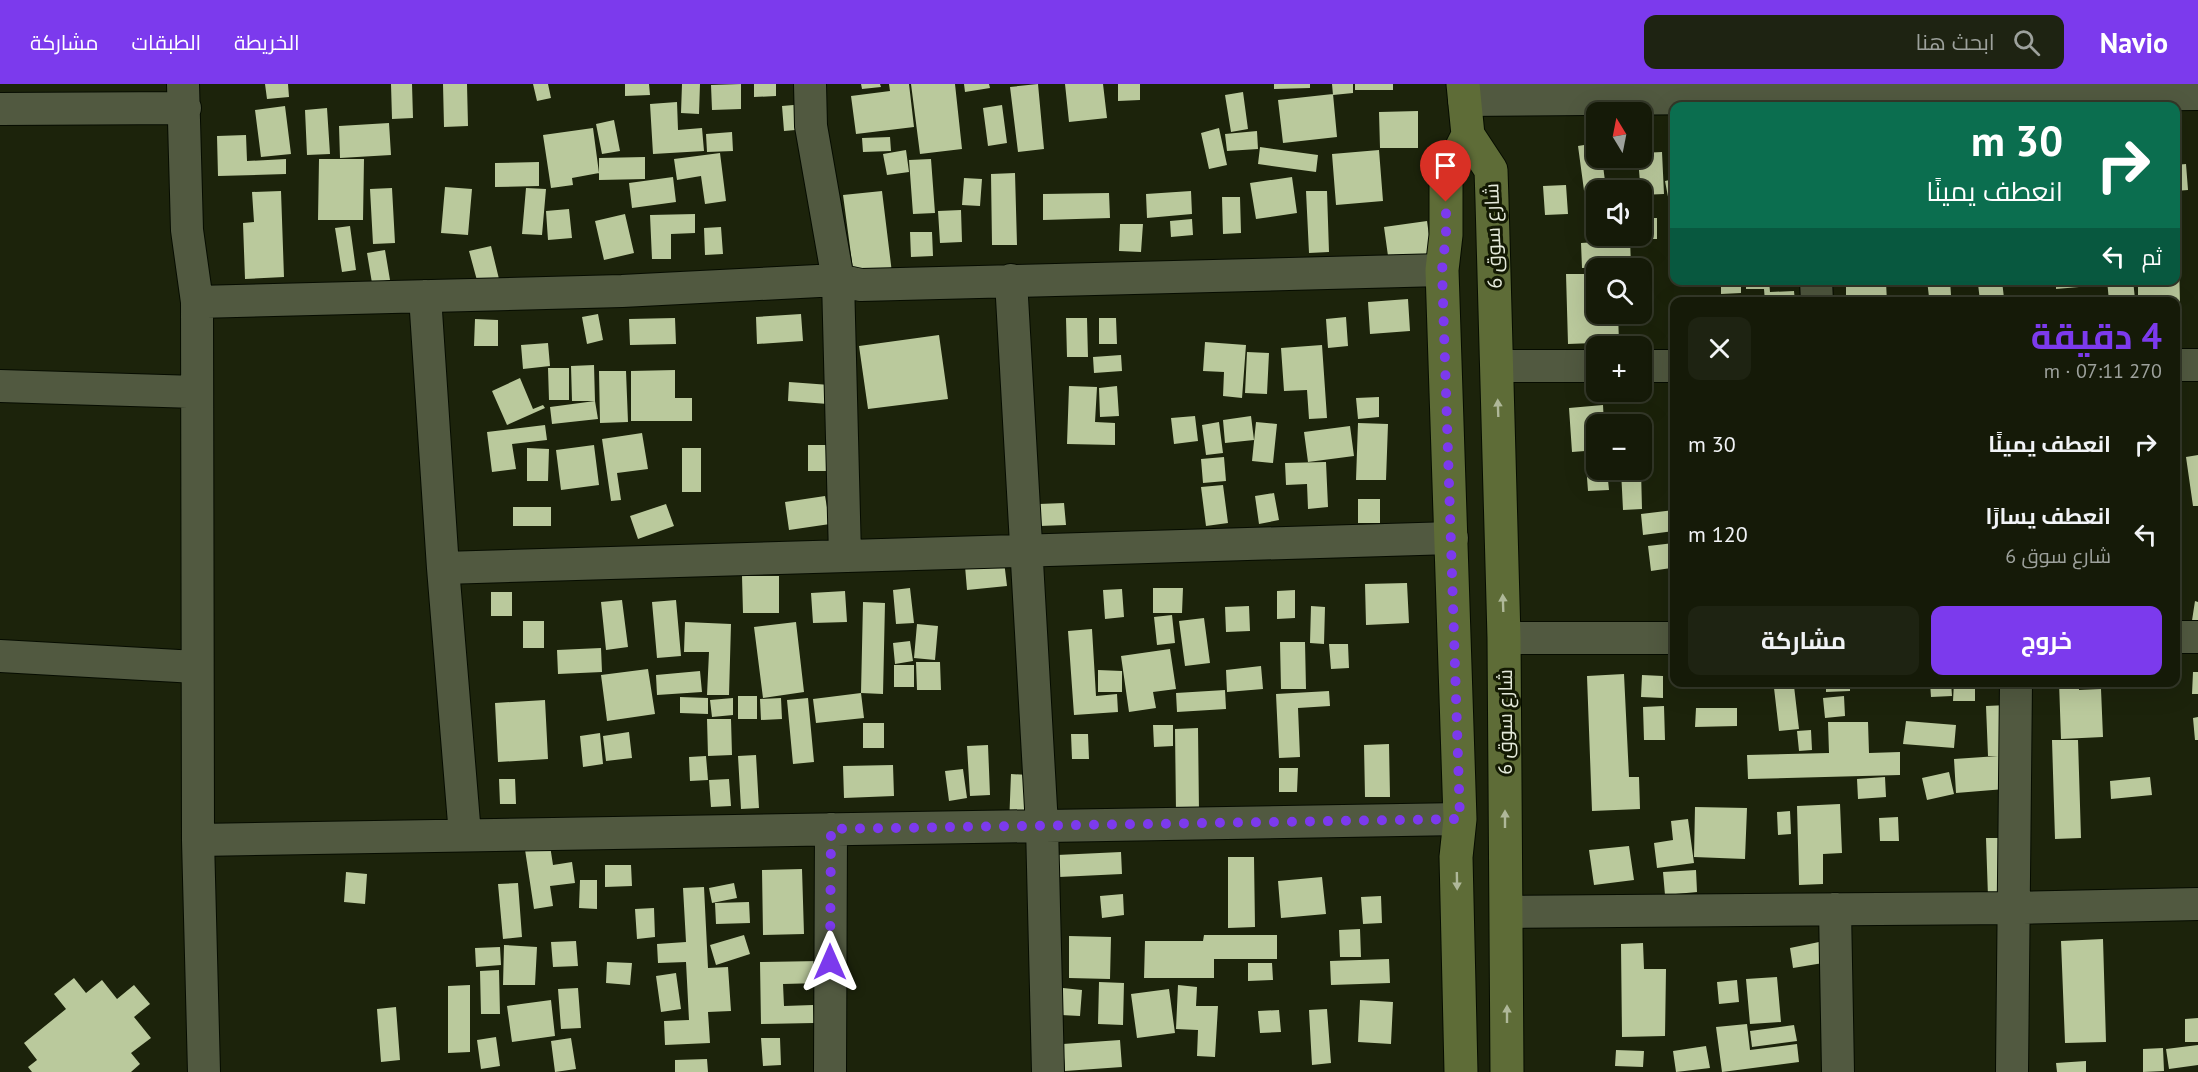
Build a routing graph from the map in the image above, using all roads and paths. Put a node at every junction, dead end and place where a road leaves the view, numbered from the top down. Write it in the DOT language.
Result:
graph roads {
  1 [pos="810,84"];
  2 [pos="2030,90"];
  3 [pos="1464,92"];
  4 [pos="2198,94"];
  5 [pos="184,96"];
  6 [pos="1811,102"];
  7 [pos="0,109"];
  8 [pos="1468,135"];
  9 [pos="1442,270"];
  10 [pos="838,280"];
  11 [pos="1011,280"];
  12 [pos="425,296"];
  13 [pos="197,302"];
  14 [pos="2180,365"];
  15 [pos="2198,365"];
  16 [pos="1497,366"];
  17 [pos="1586,366"];
  18 [pos="1652,366"];
  19 [pos="1670,366"];
  20 [pos="0,386"];
  21 [pos="196,392"];
  22 [pos="1452,538"];
  23 [pos="1026,551"];
  24 [pos="845,556"];
  25 [pos="443,568"];
  26 [pos="2180,637"];
  27 [pos="2198,637"];
  28 [pos="1504,638"];
  29 [pos="1670,638"];
  30 [pos="0,656"];
  31 [pos="196,667"];
  32 [pos="2016,687"];
  33 [pos="1460,819"];
  34 [pos="1042,826"];
  35 [pos="831,829"];
  36 [pos="465,836"];
  37 [pos="198,840"];
  38 [pos="2198,904"];
  39 [pos="2014,908"];
  40 [pos="1835,909"];
  41 [pos="1507,912"];
  42 [pos="204,1072"];
  43 [pos="830,1072"];
  44 [pos="1048,1072"];
  45 [pos="1461,1072"];
  46 [pos="1507,1072"];
  47 [pos="1838,1072"];
  48 [pos="2012,1072"];
  1 -- 10 [label="street"];
  2 -- 4 [label="street"];
  2 -- 6 [label="street"];
  3 -- 6 [label="street"];
  3 -- 8 [label="street"];
  5 -- 7 [label="street"];
  5 -- 13 [label="street"];
  8 -- 9 [label="street"];
  8 -- 16 [label="street, شارع سوق 6"];
  9 -- 11 [label="street"];
  9 -- 22 [label="street"];
  10 -- 11 [label="street"];
  10 -- 12 [label="street"];
  10 -- 24 [label="street"];
  11 -- 23 [label="street"];
  12 -- 13 [label="street"];
  12 -- 25 [label="street"];
  13 -- 21 [label="street"];
  14 -- 15 [label="street"];
  16 -- 17 [label="street"];
  28 -- 16 [label="street, شارع سوق 6, one-way"];
  18 -- 19 [label="street"];
  20 -- 21 [label="street"];
  21 -- 31 [label="street"];
  22 -- 23 [label="street"];
  22 -- 33 [label="street"];
  23 -- 24 [label="street"];
  23 -- 34 [label="street"];
  24 -- 25 [label="street"];
  25 -- 36 [label="street"];
  26 -- 27 [label="street"];
  28 -- 29 [label="street"];
  41 -- 28 [label="street, شارع سوق 6, one-way"];
  30 -- 31 [label="street"];
  31 -- 37 [label="street"];
  32 -- 39 [label="street"];
  33 -- 34 [label="street"];
  33 -- 45 [label="street, one-way"];
  34 -- 35 [label="street"];
  34 -- 44 [label="street"];
  35 -- 36 [label="street"];
  35 -- 43 [label="street"];
  36 -- 37 [label="street"];
  37 -- 42 [label="street"];
  38 -- 39 [label="street"];
  39 -- 40 [label="street"];
  39 -- 48 [label="street"];
  40 -- 41 [label="street"];
  40 -- 47 [label="street"];
  46 -- 41 [label="street, شارع سوق 6, one-way"];
}
